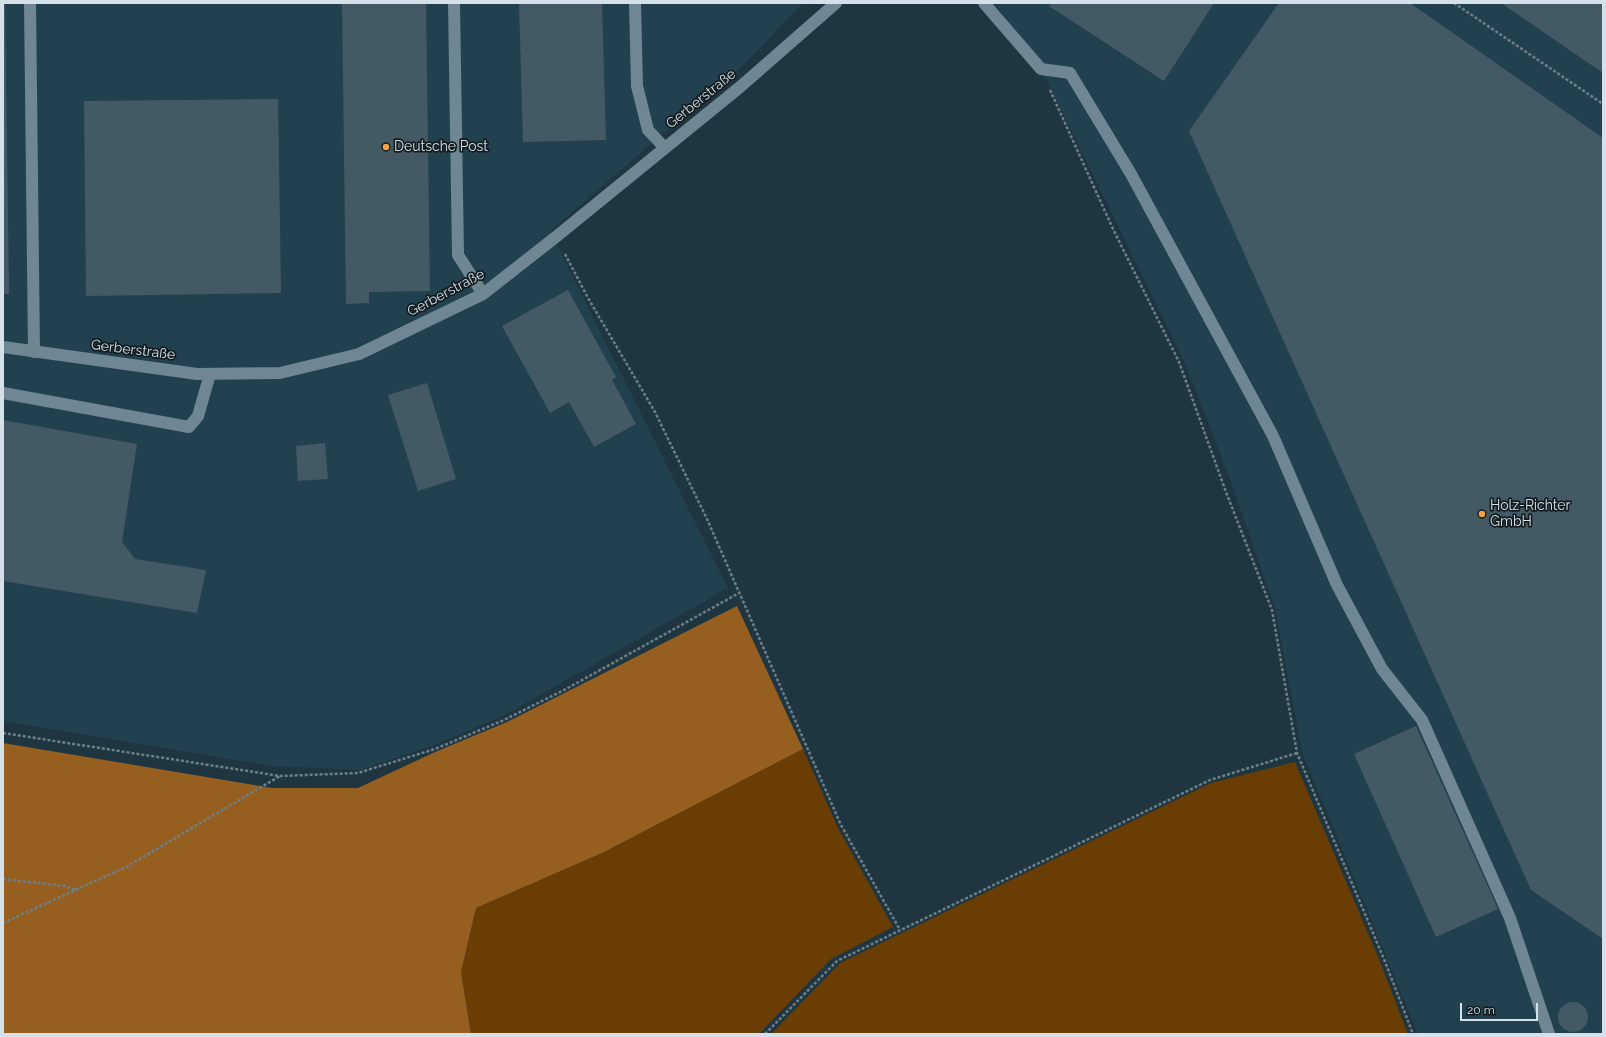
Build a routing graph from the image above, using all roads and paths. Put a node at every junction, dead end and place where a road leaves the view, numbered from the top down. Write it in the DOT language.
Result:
graph roads {
  1 [pos="30,3"];
  2 [pos="454,3"];
  3 [pos="635,3"];
  4 [pos="836,3"];
  5 [pos="984,3"];
  6 [pos="1454,3"];
  7 [pos="1041,69"];
  8 [pos="1603,104"];
  9 [pos="665,148"];
  10 [pos="557,236"];
  11 [pos="483,294"];
  12 [pos="3,347"];
  13 [pos="34,352"];
  14 [pos="210,374"];
  15 [pos="3,393"];
  16 [pos="739,593"];
  17 [pos="3,733"];
  18 [pos="1297,753"];
  19 [pos="280,776"];
  20 [pos="3,879"];
  21 [pos="77,890"];
  22 [pos="3,923"];
  23 [pos="900,930"];
  24 [pos="765,1034"];
  25 [pos="1414,1034"];
  26 [pos="1549,1034"];
  1 -- 13 [label="street"];
  2 -- 11 [label="street"];
  3 -- 9 [label="street"];
  4 -- 9 [label="street, Gerberstraße"];
  5 -- 7 [label="street"];
  6 -- 8 [label="path"];
  7 -- 18 [label="path"];
  7 -- 26 [label="street"];
  9 -- 10 [label="street, Gerberstraße"];
  10 -- 11 [label="street, Gerberstraße"];
  10 -- 16 [label="path"];
  11 -- 14 [label="street, Gerberstraße"];
  12 -- 13 [label="street, Gerberstraße"];
  13 -- 14 [label="street, Gerberstraße"];
  14 -- 15 [label="street"];
  16 -- 19 [label="path"];
  16 -- 23 [label="path"];
  17 -- 19 [label="path"];
  18 -- 23 [label="path"];
  18 -- 25 [label="path"];
  19 -- 21 [label="path"];
  20 -- 21 [label="path"];
  21 -- 22 [label="path"];
  23 -- 24 [label="path"];
}
